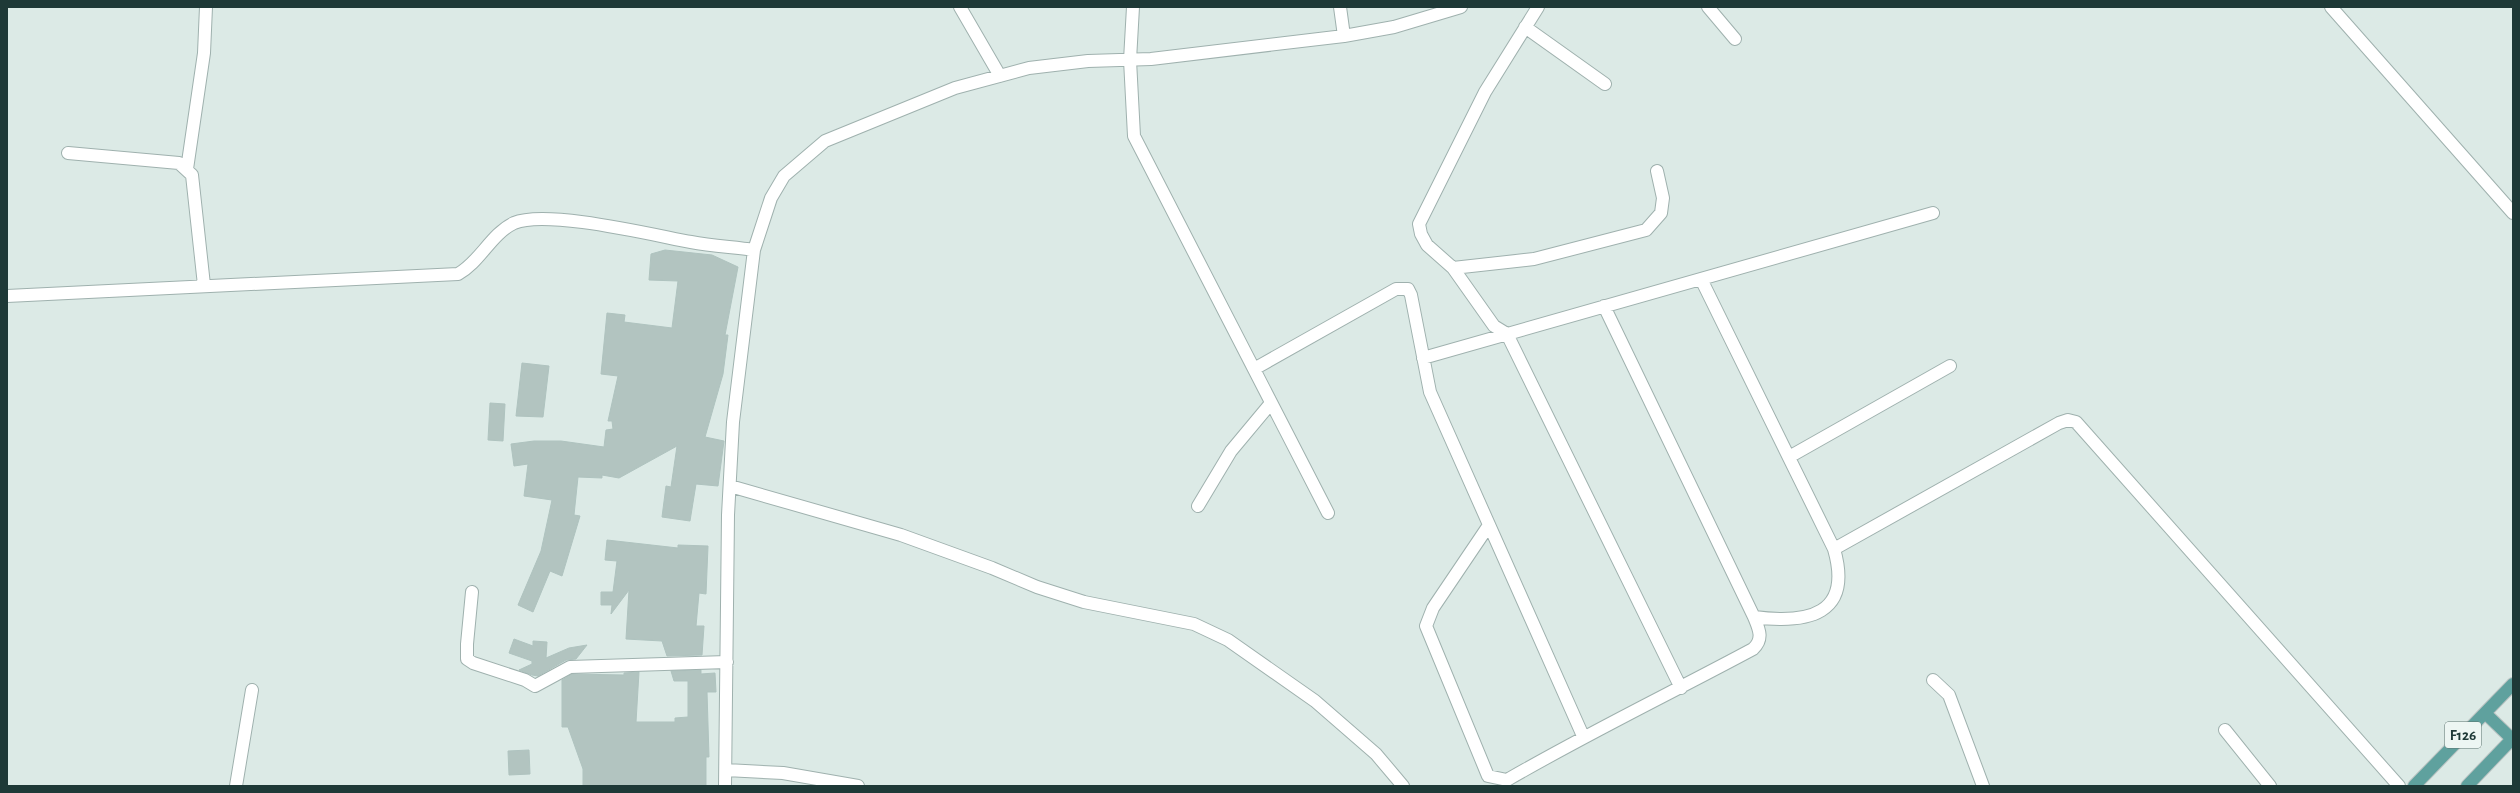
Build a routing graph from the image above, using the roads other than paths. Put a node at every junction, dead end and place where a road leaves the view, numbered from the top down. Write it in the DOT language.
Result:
graph roads {
  1 [pos="206,7"];
  2 [pos="960,7"];
  3 [pos="1133,7"];
  4 [pos="1340,7"];
  5 [pos="1461,7"];
  6 [pos="1538,7"];
  7 [pos="1708,7"];
  8 [pos="2331,7"];
  9 [pos="1525,27"];
  10 [pos="1344,36"];
  11 [pos="1735,39"];
  12 [pos="1130,60"];
  13 [pos="1000,76"];
  14 [pos="1605,84"];
  15 [pos="68,153"];
  16 [pos="187,169"];
  17 [pos="1657,171"];
  18 [pos="1933,213"];
  19 [pos="2513,213"];
  20 [pos="754,250"];
  21 [pos="1453,268"];
  22 [pos="1701,279"];
  23 [pos="204,285"];
  24 [pos="7,296"];
  25 [pos="1604,306"];
  26 [pos="1507,334"];
  27 [pos="1423,358"];
  28 [pos="1950,366"];
  29 [pos="1254,369"];
  30 [pos="1271,403"];
  31 [pos="1789,457"];
  32 [pos="730,486"];
  33 [pos="1198,506"];
  34 [pos="1328,513"];
  35 [pos="1489,525"];
  36 [pos="1834,549"];
  37 [pos="472,592"];
  38 [pos="1754,617"];
  39 [pos="727,662"];
  40 [pos="1933,680"];
  41 [pos="2513,684"];
  42 [pos="1680,688"];
  43 [pos="252,690"];
  44 [pos="2485,713"];
  45 [pos="2225,730"];
  46 [pos="1583,736"];
  47 [pos="2512,738"];
  48 [pos="726,770"];
  49 [pos="236,786"];
  50 [pos="725,786"];
  51 [pos="858,786"];
  52 [pos="1403,786"];
  53 [pos="1983,786"];
  54 [pos="2270,786"];
  55 [pos="2399,786"];
  56 [pos="2414,786"];
  57 [pos="2467,786"];
  1 -- 16 [label="street"];
  2 -- 13 [label="street"];
  3 -- 12 [label="street"];
  4 -- 10 [label="street"];
  5 -- 10 [label="street"];
  6 -- 9 [label="street"];
  7 -- 11 [label="street"];
  8 -- 19 [label="street"];
  9 -- 14 [label="street"];
  9 -- 21 [label="street"];
  10 -- 12 [label="street"];
  12 -- 13 [label="street"];
  12 -- 29 [label="street"];
  13 -- 20 [label="street"];
  15 -- 16 [label="street"];
  16 -- 23 [label="street"];
  17 -- 21 [label="street"];
  18 -- 22 [label="street"];
  20 -- 23 [label="street"];
  20 -- 32 [label="street"];
  21 -- 26 [label="street"];
  22 -- 25 [label="street"];
  22 -- 31 [label="street"];
  23 -- 24 [label="street"];
  25 -- 26 [label="street"];
  25 -- 38 [label="street"];
  26 -- 27 [label="street"];
  26 -- 42 [label="street"];
  27 -- 29 [label="street"];
  27 -- 35 [label="street"];
  28 -- 31 [label="street"];
  29 -- 30 [label="street"];
  30 -- 33 [label="street"];
  30 -- 34 [label="street"];
  31 -- 36 [label="street"];
  32 -- 39 [label="street"];
  32 -- 52 [label="street"];
  35 -- 46 [label="street"];
  35 -- 46 [label="street"];
  36 -- 38 [label="street"];
  36 -- 55 [label="street"];
  37 -- 39 [label="street"];
  38 -- 42 [label="street"];
  39 -- 48 [label="street"];
  40 -- 53 [label="street"];
  41 -- 44 [label="main road, F126"];
  42 -- 46 [label="street"];
  43 -- 49 [label="street"];
  44 -- 47 [label="main road"];
  44 -- 56 [label="main road, F126"];
  45 -- 54 [label="street"];
  47 -- 57 [label="main road, F126"];
  48 -- 50 [label="street"];
  48 -- 51 [label="street"];
}
